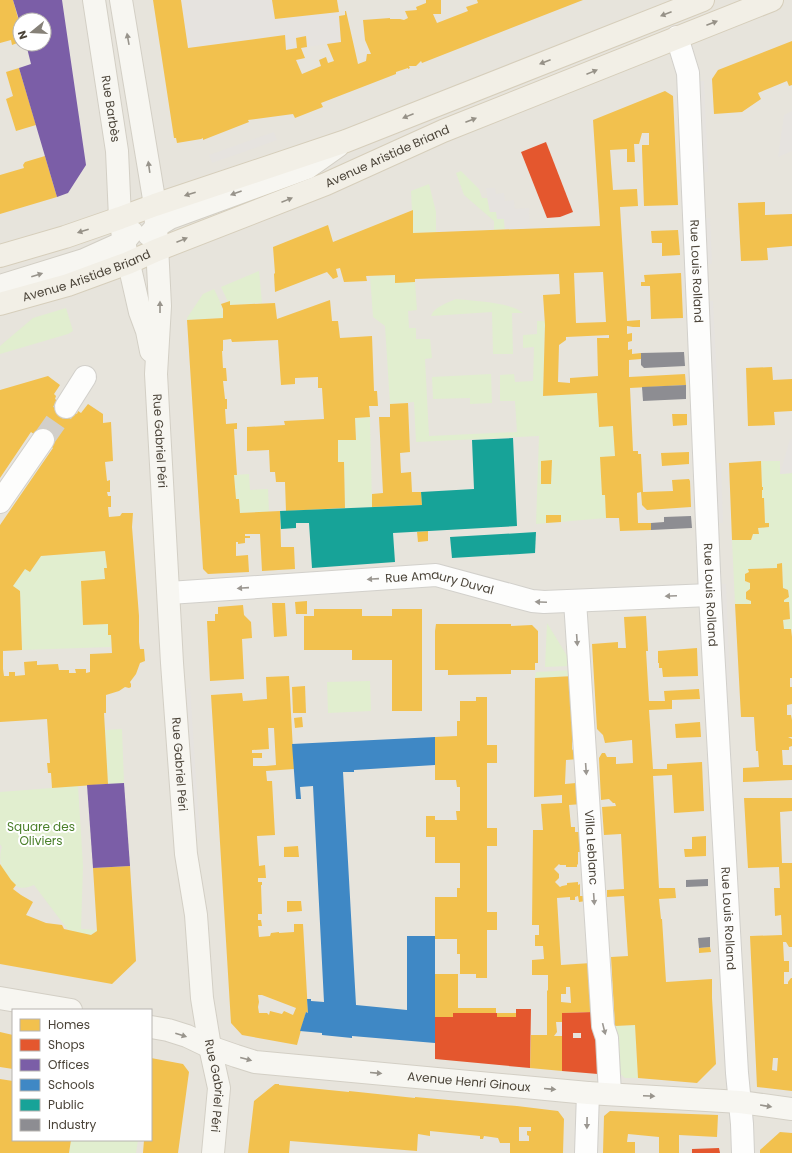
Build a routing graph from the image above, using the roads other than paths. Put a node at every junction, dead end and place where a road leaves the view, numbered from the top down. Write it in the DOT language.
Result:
graph roads {
  1 [pos="94,0"];
  2 [pos="121,0"];
  3 [pos="702,0"];
  4 [pos="772,0"];
  5 [pos="677,37"];
  6 [pos="156,215"];
  7 [pos="120,218"];
  8 [pos="124,242"];
  9 [pos="157,250"];
  10 [pos="0,256"];
  11 [pos="128,263"];
  12 [pos="0,286"];
  13 [pos="0,304"];
  14 [pos="156,374"];
  15 [pos="85,377"];
  16 [pos="66,407"];
  17 [pos="43,440"];
  18 [pos="0,502"];
  19 [pos="169,593"];
  20 [pos="710,595"];
  21 [pos="575,601"];
  22 [pos="0,998"];
  23 [pos="65,1009"];
  24 [pos="152,1027"];
  25 [pos="210,1047"];
  26 [pos="588,1093"];
  27 [pos="610,1094"];
  28 [pos="740,1102"];
  29 [pos="792,1109"];
  30 [pos="214,1153"];
  31 [pos="586,1153"];
  32 [pos="743,1153"];
  1 -- 7 [label="main road, Rue Barbès"];
  6 -- 2 [label="main road, one-way"];
  3 -- 6 [label="main road, one-way"];
  5 -- 4 [label="main road, Avenue Aristide Briand, one-way"];
  9 -- 5 [label="main road, Avenue Aristide Briand, one-way"];
  5 -- 20 [label="street, Rue Louis Rolland"];
  6 -- 7 [label="main road"];
  6 -- 8 [label="main road"];
  6 -- 9 [label="main road, Rue Gabriel Péri"];
  6 -- 11 [label="main road"];
  7 -- 8 [label="main road, Rue Gabriel Péri"];
  7 -- 10 [label="main road, one-way"];
  8 -- 11 [label="main road, Rue Gabriel Péri"];
  12 -- 8 [label="main road, one-way"];
  9 -- 11 [label="main road, Avenue Aristide Briand"];
  14 -- 9 [label="main road, Rue Gabriel Péri, one-way"];
  11 -- 13 [label="main road, Avenue Aristide Briand"];
  11 -- 14 [label="main road, Rue Gabriel Péri"];
  14 -- 19 [label="main road, Rue Gabriel Péri"];
  15 -- 16 [label="street"];
  17 -- 18 [label="street"];
  21 -- 19 [label="street, Rue Amaury Duval, one-way"];
  19 -- 25 [label="main road, Rue Gabriel Péri"];
  20 -- 21 [label="street, Rue Amaury Duval, one-way"];
  20 -- 28 [label="street, Rue Louis Rolland"];
  21 -- 27 [label="street, Villa Leblanc, one-way"];
  22 -- 23 [label="main road"];
  24 -- 25 [label="main road, Avenue Henri Ginoux, one-way"];
  25 -- 26 [label="main road, Avenue Henri Ginoux, one-way"];
  25 -- 30 [label="main road, Rue Gabriel Péri"];
  26 -- 27 [label="main road, Avenue Henri Ginoux"];
  26 -- 31 [label="street, one-way"];
  27 -- 28 [label="main road, Avenue Henri Ginoux, one-way"];
  28 -- 29 [label="main road, Avenue Henri Ginoux, one-way"];
  28 -- 32 [label="street, Rue Louis Rolland"];
}
